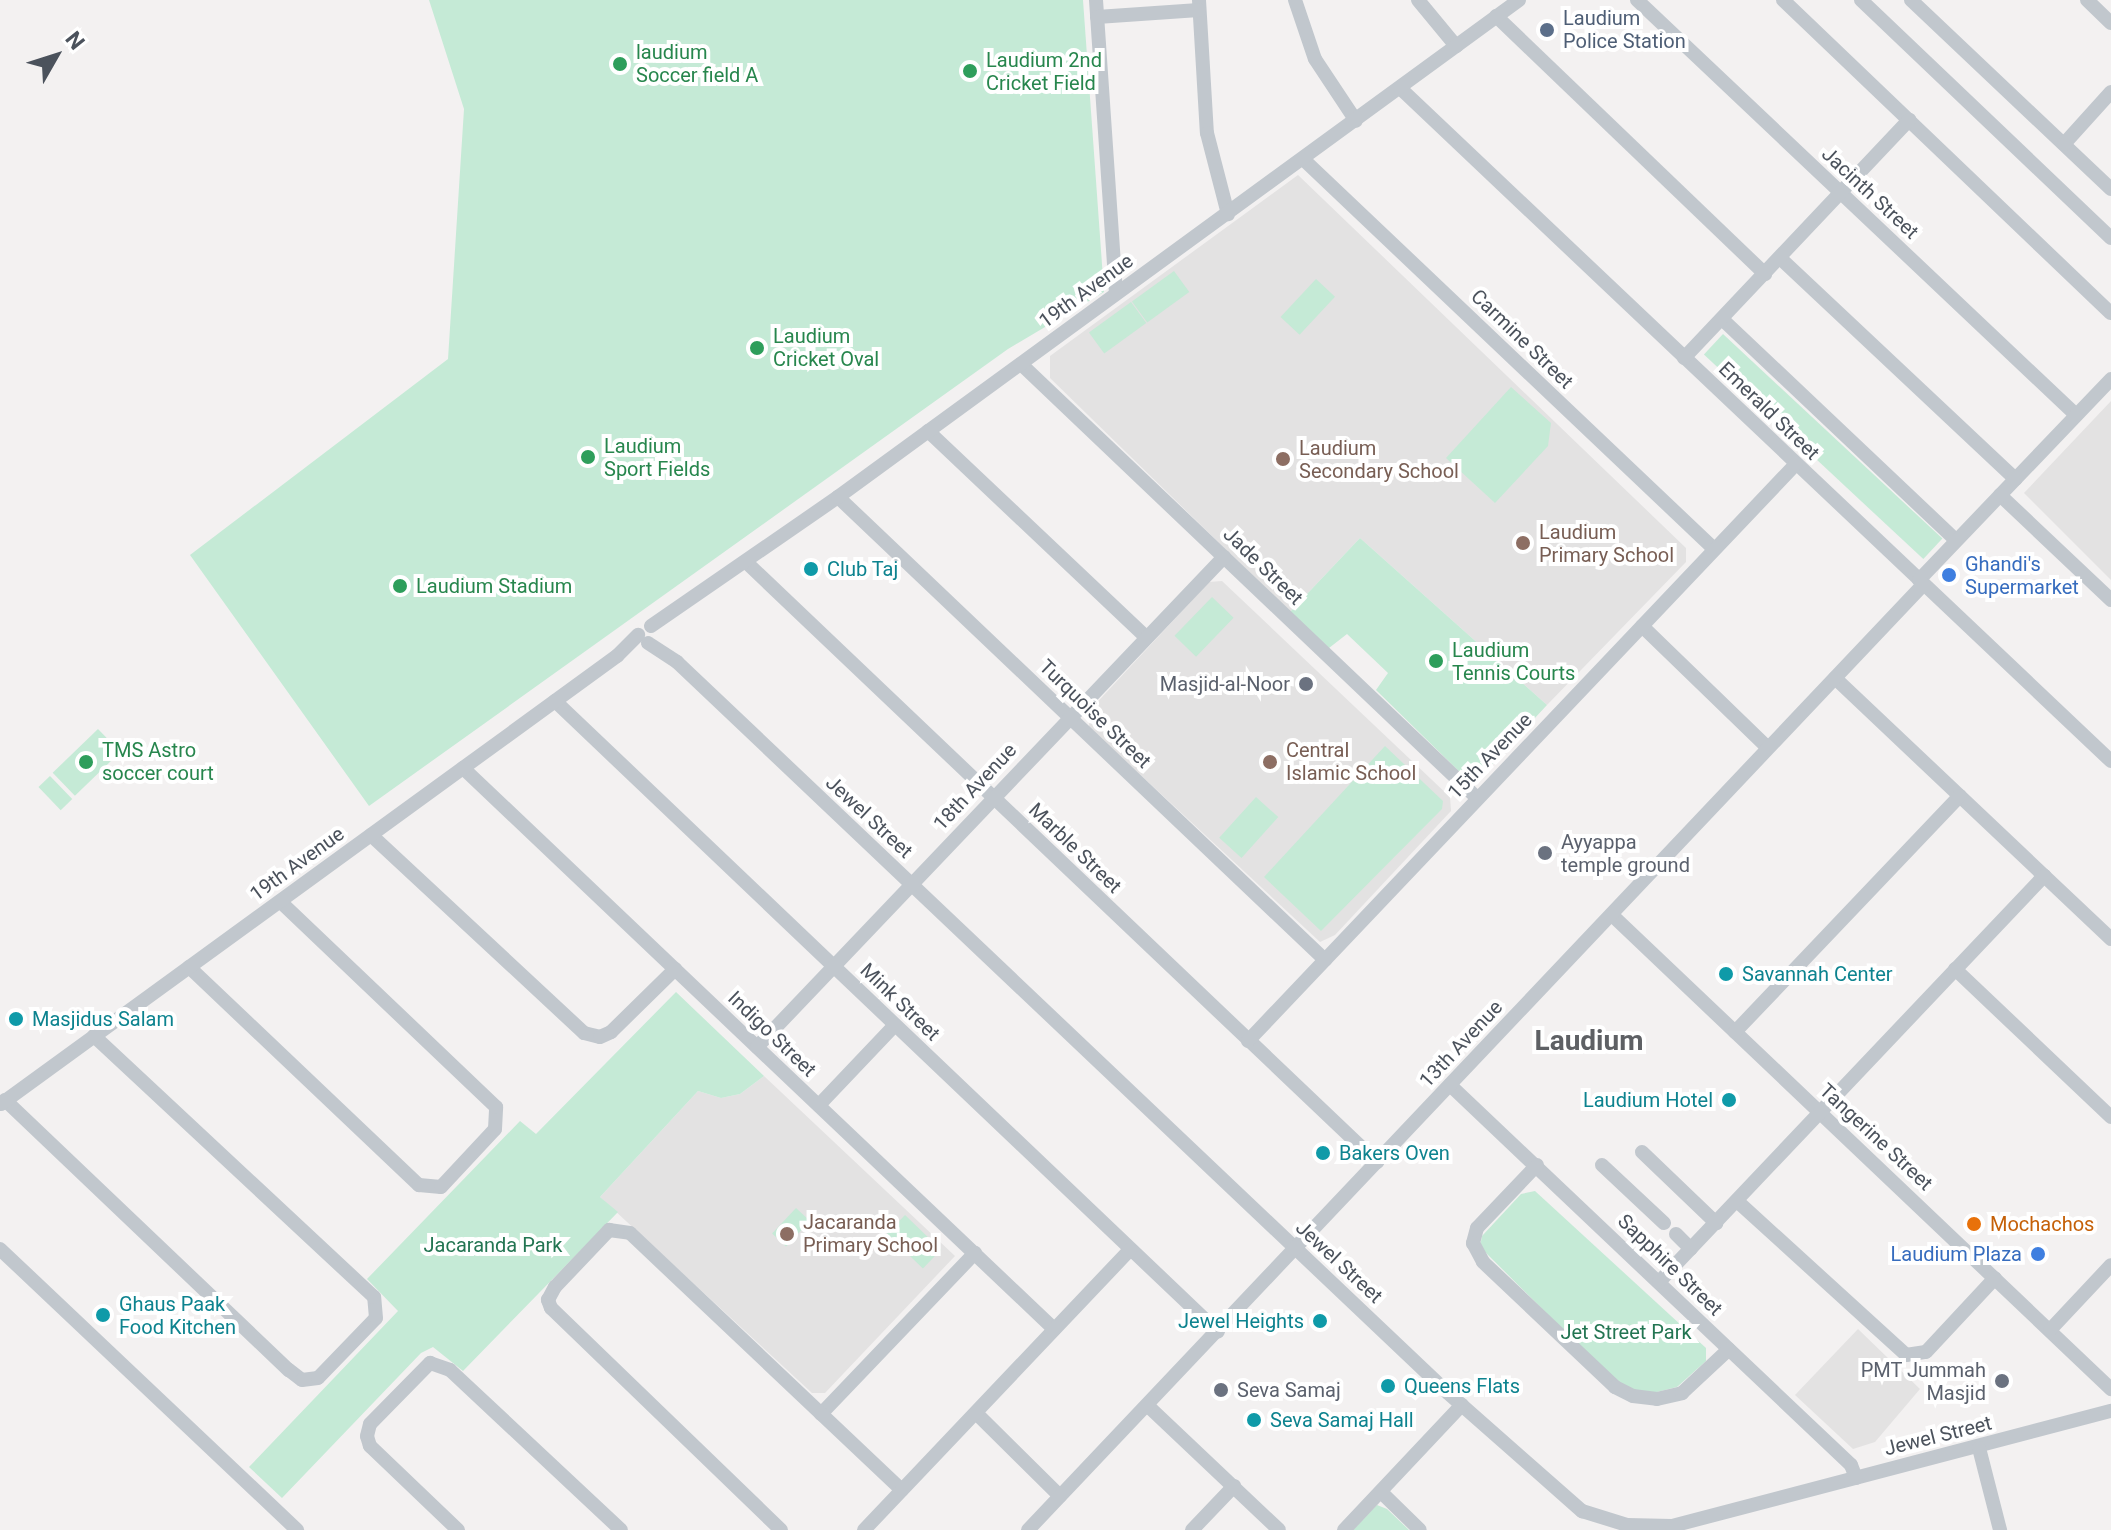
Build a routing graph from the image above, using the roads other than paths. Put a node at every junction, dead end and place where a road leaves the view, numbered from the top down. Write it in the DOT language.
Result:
graph roads {
  1 [pos="1096,0"];
  2 [pos="1295,0"];
  3 [pos="1418,0"];
  4 [pos="1519,0"];
  5 [pos="1637,0"];
  6 [pos="1783,0"];
  7 [pos="1861,0"];
  8 [pos="1911,0"];
  9 [pos="2087,0"];
  10 [pos="1199,5"];
  11 [pos="1496,16"];
  12 [pos="1097,17"];
  13 [pos="2111,23"];
  14 [pos="1456,46"];
  15 [pos="1400,88"];
  16 [pos="2111,92"];
  17 [pos="1909,120"];
  18 [pos="1356,121"];
  19 [pos="2064,144"];
  20 [pos="1303,159"];
  21 [pos="2111,189"];
  22 [pos="1840,192"];
  23 [pos="1228,214"];
  24 [pos="2111,238"];
  25 [pos="1780,258"];
  26 [pos="1765,274"];
  27 [pos="1116,293"];
  28 [pos="2111,313"];
  29 [pos="1722,319"];
  30 [pos="1684,358"];
  31 [pos="1021,364"];
  32 [pos="2111,379"];
  33 [pos="2076,415"];
  34 [pos="928,431"];
  35 [pos="1796,464"];
  36 [pos="2015,479"];
  37 [pos="2000,495"];
  38 [pos="838,497"];
  39 [pos="1956,540"];
  40 [pos="1713,548"];
  41 [pos="1224,557"];
  42 [pos="746,562"];
  43 [pos="1921,583"];
  44 [pos="2111,600"];
  45 [pos="1642,626"];
  46 [pos="649,636"];
  47 [pos="1145,636"];
  48 [pos="1835,678"];
  49 [pos="555,701"];
  50 [pos="1069,718"];
  51 [pos="1767,747"];
  52 [pos="2111,761"];
  53 [pos="463,768"];
  54 [pos="1960,796"];
  55 [pos="992,797"];
  56 [pos="1477,798"];
  57 [pos="371,835"];
  58 [pos="2044,876"];
  59 [pos="912,884"];
  60 [pos="280,901"];
  61 [pos="1613,916"];
  62 [pos="2111,939"];
  63 [pos="1325,960"];
  64 [pos="189,967"];
  65 [pos="834,967"];
  66 [pos="675,969"];
  67 [pos="1955,969"];
  68 [pos="895,1025"];
  69 [pos="1735,1032"];
  70 [pos="101,1037"];
  71 [pos="1248,1041"];
  72 [pos="757,1047"];
  73 [pos="1450,1085"];
  74 [pos="3,1102"];
  75 [pos="819,1105"];
  76 [pos="1821,1113"];
  77 [pos="2111,1117"];
  78 [pos="1642,1152"];
  79 [pos="1377,1162"];
  80 [pos="1537,1165"];
  81 [pos="1602,1165"];
  82 [pos="1737,1201"];
  83 [pos="1664,1223"];
  84 [pos="1716,1223"];
  85 [pos="1676,1234"];
  86 [pos="1295,1248"];
  87 [pos="0,1249"];
  88 [pos="1691,1249"];
  89 [pos="1130,1250"];
  90 [pos="975,1253"];
  91 [pos="2111,1265"];
  92 [pos="1995,1278"];
  93 [pos="1659,1282"];
  94 [pos="1054,1329"];
  95 [pos="2050,1330"];
  96 [pos="1218,1332"];
  97 [pos="1729,1349"];
  98 [pos="2111,1389"];
  99 [pos="1462,1405"];
  100 [pos="1148,1406"];
  101 [pos="2111,1411"];
  102 [pos="976,1413"];
  103 [pos="821,1414"];
  104 [pos="1979,1448"];
  105 [pos="1856,1478"];
  106 [pos="1234,1486"];
  107 [pos="902,1490"];
  108 [pos="1381,1492"];
  109 [pos="1060,1496"];
  110 [pos="297,1530"];
  111 [pos="458,1530"];
  112 [pos="621,1530"];
  113 [pos="781,1530"];
  114 [pos="864,1530"];
  115 [pos="1028,1530"];
  116 [pos="1192,1530"];
  117 [pos="1279,1530"];
  118 [pos="1344,1530"];
  119 [pos="1420,1530"];
  120 [pos="2000,1530"];
  1 -- 12 [label="street"];
  2 -- 18 [label="street"];
  3 -- 14 [label="street"];
  4 -- 11 [label="street, 19th Avenue"];
  5 -- 22 [label="street, Jacinth Street"];
  6 -- 17 [label="street"];
  7 -- 24 [label="street"];
  8 -- 19 [label="street"];
  9 -- 13 [label="street"];
  10 -- 12 [label="street"];
  10 -- 23 [label="street"];
  11 -- 14 [label="street, 19th Avenue"];
  11 -- 26 [label="street"];
  12 -- 27 [label="street"];
  14 -- 15 [label="street, 19th Avenue"];
  15 -- 18 [label="street, 19th Avenue"];
  15 -- 30 [label="street, Emerald Street"];
  16 -- 19 [label="street"];
  17 -- 22 [label="street"];
  17 -- 28 [label="street"];
  18 -- 20 [label="street, 19th Avenue"];
  19 -- 21 [label="street"];
  20 -- 23 [label="street, 19th Avenue"];
  20 -- 40 [label="street, Carmine Street"];
  22 -- 25 [label="street"];
  22 -- 33 [label="street, Jacinth Street"];
  23 -- 27 [label="street, 19th Avenue"];
  25 -- 26 [label="street"];
  25 -- 36 [label="street"];
  26 -- 29 [label="street"];
  27 -- 31 [label="street, 19th Avenue"];
  29 -- 30 [label="street"];
  29 -- 39 [label="street"];
  30 -- 35 [label="street, Emerald Street"];
  31 -- 34 [label="street, 19th Avenue"];
  31 -- 41 [label="street, Jade Street"];
  32 -- 33 [label="street, 13th Avenue"];
  33 -- 36 [label="street, 13th Avenue"];
  34 -- 38 [label="street, 19th Avenue"];
  34 -- 47 [label="street"];
  35 -- 40 [label="street, 15th Avenue"];
  35 -- 43 [label="street, Emerald Street"];
  36 -- 37 [label="street, 13th Avenue"];
  37 -- 39 [label="street, 13th Avenue"];
  37 -- 44 [label="street"];
  38 -- 42 [label="street, 19th Avenue"];
  38 -- 50 [label="street, Turquoise Street"];
  39 -- 43 [label="street, 13th Avenue"];
  40 -- 45 [label="street, 15th Avenue"];
  41 -- 47 [label="street, 18th Avenue"];
  41 -- 56 [label="street, Jade Street"];
  42 -- 46 [label="street, 19th Avenue"];
  42 -- 55 [label="street, Marble Street"];
  43 -- 48 [label="street, 13th Avenue"];
  43 -- 52 [label="street, Emerald Street"];
  45 -- 51 [label="street"];
  45 -- 56 [label="street, 15th Avenue"];
  46 -- 49 [label="street, 19th Avenue"];
  46 -- 59 [label="street, Jewel Street"];
  47 -- 50 [label="street, 18th Avenue"];
  48 -- 51 [label="street, 13th Avenue"];
  48 -- 54 [label="street"];
  49 -- 53 [label="street, 19th Avenue"];
  49 -- 65 [label="street, Mink Street"];
  50 -- 55 [label="street, 18th Avenue"];
  50 -- 63 [label="street, Turquoise Street"];
  51 -- 61 [label="street, 13th Avenue"];
  53 -- 57 [label="street, 19th Avenue"];
  53 -- 66 [label="street, Indigo Street"];
  54 -- 58 [label="street"];
  54 -- 69 [label="street"];
  55 -- 59 [label="street, 18th Avenue"];
  55 -- 71 [label="street, Marble Street"];
  56 -- 63 [label="street, 15th Avenue"];
  57 -- 60 [label="street, 19th Avenue"];
  57 -- 66 [label="street"];
  58 -- 62 [label="street"];
  58 -- 67 [label="street"];
  59 -- 65 [label="street, 18th Avenue"];
  59 -- 86 [label="street, Jewel Street"];
  60 -- 64 [label="street, 19th Avenue"];
  60 -- 64 [label="street"];
  61 -- 69 [label="street, Tangerine Street"];
  61 -- 73 [label="street, 13th Avenue"];
  63 -- 71 [label="street, 15th Avenue"];
  64 -- 70 [label="street, 19th Avenue"];
  65 -- 68 [label="street, Mink Street"];
  65 -- 72 [label="street, 18th Avenue"];
  66 -- 72 [label="street, Indigo Street"];
  67 -- 76 [label="street"];
  67 -- 77 [label="street"];
  68 -- 75 [label="street"];
  68 -- 89 [label="street, Mink Street"];
  69 -- 76 [label="street, Tangerine Street"];
  70 -- 74 [label="street, 19th Avenue"];
  70 -- 74 [label="street"];
  71 -- 79 [label="street, Marble Street"];
  72 -- 75 [label="street, Indigo Street"];
  73 -- 79 [label="street, 13th Avenue"];
  73 -- 80 [label="street, Sapphire Street"];
  75 -- 90 [label="street, Indigo Street"];
  76 -- 82 [label="street"];
  76 -- 92 [label="street, Tangerine Street"];
  78 -- 84 [label="street"];
  79 -- 86 [label="street, 13th Avenue"];
  80 -- 93 [label="street, Sapphire Street"];
  80 -- 97 [label="street"];
  81 -- 83 [label="street"];
  82 -- 84 [label="street"];
  82 -- 92 [label="street"];
  84 -- 88 [label="street"];
  85 -- 88 [label="street"];
  86 -- 96 [label="street, 13th Avenue"];
  86 -- 99 [label="street, Jewel Street"];
  87 -- 110 [label="street"];
  88 -- 93 [label="street"];
  89 -- 94 [label="street"];
  89 -- 96 [label="street, Mink Street"];
  90 -- 94 [label="street, Indigo Street"];
  90 -- 103 [label="street"];
  91 -- 95 [label="street"];
  92 -- 95 [label="street, Tangerine Street"];
  93 -- 97 [label="street, Sapphire Street"];
  94 -- 102 [label="street"];
  95 -- 98 [label="street, Tangerine Street"];
  96 -- 100 [label="street, 13th Avenue"];
  97 -- 105 [label="street, Sapphire Street"];
  99 -- 105 [label="street, Jewel Street"];
  99 -- 108 [label="street"];
  100 -- 106 [label="street"];
  100 -- 109 [label="street, 13th Avenue"];
  101 -- 104 [label="street, Jewel Street"];
  102 -- 107 [label="street"];
  102 -- 109 [label="street"];
  103 -- 107 [label="street"];
  103 -- 113 [label="street"];
  104 -- 105 [label="street, Jewel Street"];
  104 -- 120 [label="street"];
  106 -- 116 [label="street"];
  106 -- 117 [label="street"];
  107 -- 114 [label="street"];
  108 -- 118 [label="street"];
  108 -- 119 [label="street"];
  109 -- 115 [label="street, 13th Avenue"];
  111 -- 112 [label="street"];
}
